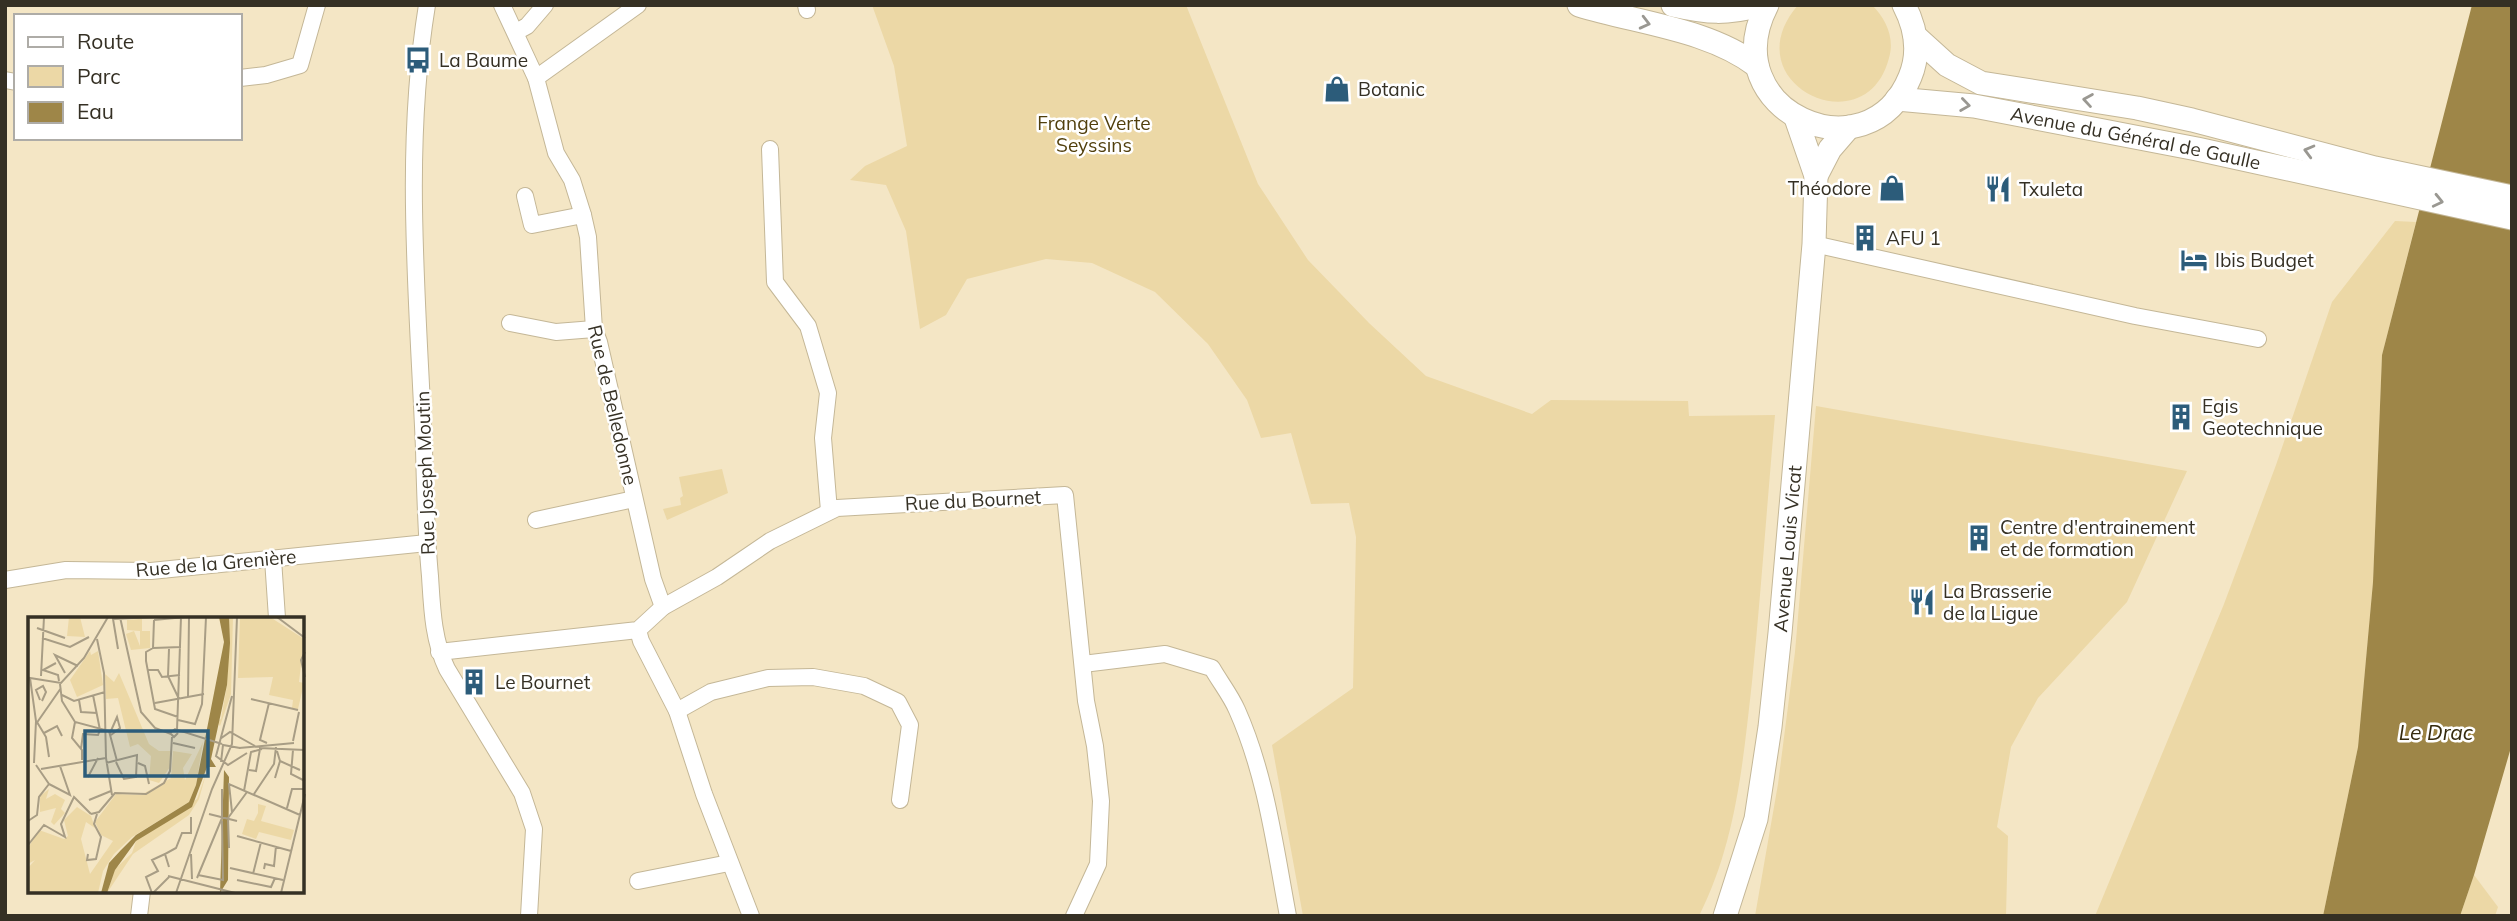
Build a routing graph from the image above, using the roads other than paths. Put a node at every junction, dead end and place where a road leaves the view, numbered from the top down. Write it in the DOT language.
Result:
graph roads {
  1 [pos="317,5"];
  2 [pos="428,5"];
  3 [pos="502,5"];
  4 [pos="545,5"];
  5 [pos="638,5"];
  6 [pos="1579,5"];
  7 [pos="1673,5"];
  8 [pos="1761,5"];
  9 [pos="1767,5"];
  10 [pos="1904,5"];
  11 [pos="516,32"];
  12 [pos="1915,36"];
  13 [pos="1757,66"];
  14 [pos="242,78"];
  15 [pos="536,78"];
  16 [pos="1897,99"];
  17 [pos="1796,118"];
  18 [pos="1849,127"];
  19 [pos="770,149"];
  20 [pos="1816,176"];
  21 [pos="2373,177"];
  22 [pos="525,196"];
  23 [pos="2512,197"];
  24 [pos="583,215"];
  25 [pos="2512,218"];
  26 [pos="1814,244"];
  27 [pos="510,323"];
  28 [pos="594,329"];
  29 [pos="2258,339"];
  30 [pos="634,499"];
  31 [pos="829,511"];
  32 [pos="536,520"];
  33 [pos="427,543"];
  34 [pos="273,559"];
  35 [pos="5,580"];
  36 [pos="663,607"];
  37 [pos="277,617"];
  38 [pos="638,630"];
  39 [pos="439,652"];
  40 [pos="1083,664"];
  41 [pos="677,711"];
  42 [pos="900,800"];
  43 [pos="729,863"];
  44 [pos="638,881"];
  45 [pos="142,893"];
  46 [pos="139,916"];
  47 [pos="528,916"];
  48 [pos="751,916"];
  49 [pos="1074,916"];
  50 [pos="1288,916"];
  51 [pos="1725,916"];
  1 -- 14 [label="street"];
  2 -- 33 [label="street, Rue Joseph Moutin"];
  3 -- 11 [label="street, Rue de Belledonne"];
  4 -- 11 [label="street"];
  5 -- 15 [label="street"];
  6 -- 13 [label="main road, one-way"];
  7 -- 8 [label="main road"];
  9 -- 13 [label="main road"];
  10 -- 12 [label="main road"];
  11 -- 15 [label="street, Rue de Belledonne"];
  12 -- 16 [label="main road"];
  21 -- 12 [label="main road, one-way"];
  13 -- 17 [label="main road"];
  15 -- 24 [label="street, Rue de Belledonne"];
  16 -- 18 [label="main road"];
  16 -- 21 [label="main road, Avenue du Général de Gaulle, one-way"];
  17 -- 18 [label="main road"];
  17 -- 20 [label="main road"];
  18 -- 20 [label="main road"];
  19 -- 31 [label="street"];
  20 -- 26 [label="main road, Avenue Louis Vicat"];
  21 -- 23 [label="main road"];
  21 -- 25 [label="main road, one-way"];
  22 -- 24 [label="street"];
  24 -- 28 [label="street, Rue de Belledonne"];
  26 -- 29 [label="street"];
  26 -- 51 [label="main road, Avenue Louis Vicat"];
  27 -- 28 [label="street"];
  28 -- 30 [label="street, Rue de Belledonne"];
  30 -- 32 [label="street"];
  30 -- 36 [label="street, Rue de Belledonne"];
  31 -- 36 [label="street, Rue du Bournet"];
  31 -- 40 [label="street, Rue du Bournet"];
  33 -- 34 [label="street, Rue de la Grenière"];
  33 -- 39 [label="street, Rue Joseph Moutin"];
  34 -- 35 [label="street, Rue de la Grenière"];
  34 -- 37 [label="street"];
  36 -- 38 [label="street, Rue du Bournet"];
  38 -- 39 [label="street"];
  38 -- 41 [label="street"];
  39 -- 47 [label="street, Rue Joseph Moutin"];
  40 -- 49 [label="street"];
  40 -- 50 [label="street"];
  41 -- 42 [label="street"];
  41 -- 43 [label="street"];
  43 -- 44 [label="street"];
  43 -- 48 [label="street"];
  45 -- 46 [label="street"];
}
